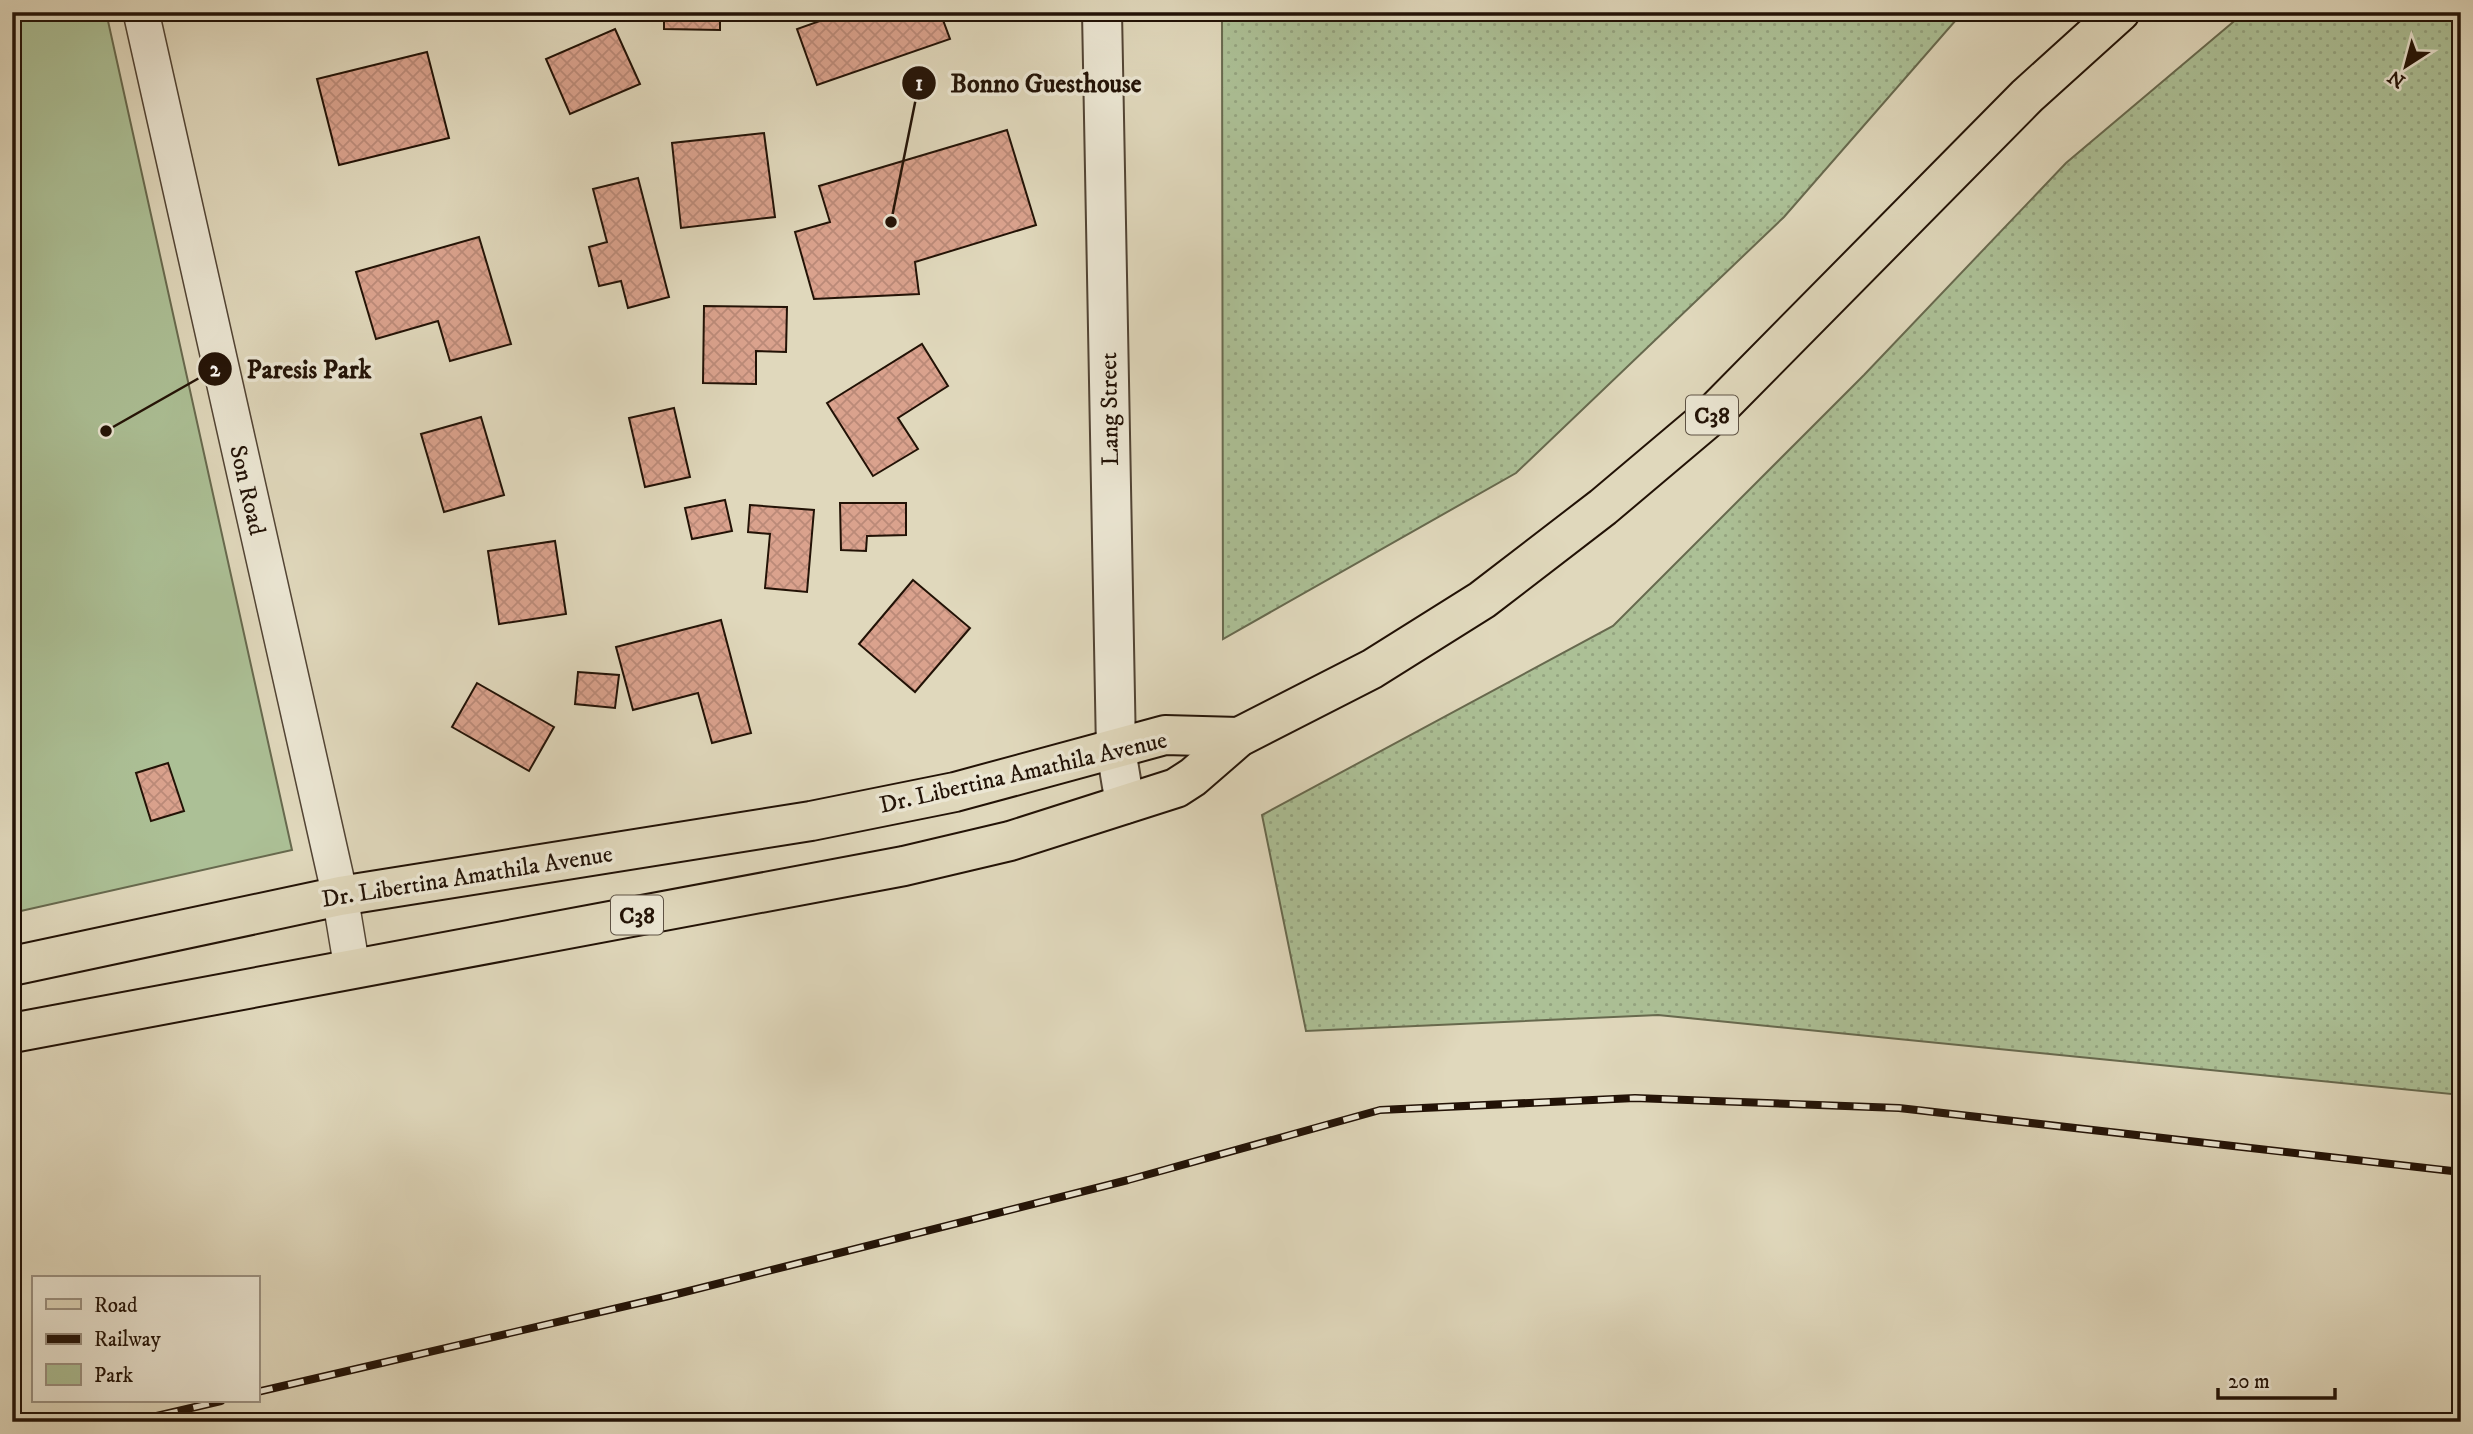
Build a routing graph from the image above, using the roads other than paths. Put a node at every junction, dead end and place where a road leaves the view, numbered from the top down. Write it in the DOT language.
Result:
graph roads {
  1 [pos="141,12"];
  2 [pos="1102,12"];
  3 [pos="2120,12"];
  4 [pos="1239,737"];
  5 [pos="1116,750"];
  6 [pos="1125,804"];
  7 [pos="340,896"];
  8 [pos="12,966"];
  9 [pos="352,968"];
  10 [pos="12,1033"];
  1 -- 7 [label="street, Son Road"];
  2 -- 5 [label="street, Lang Street"];
  3 -- 4 [label="main road, C38"];
  4 -- 5 [label="main road, Dr. Libertina Amathila Avenue / C38"];
  4 -- 6 [label="main road, Dr. Libertina Amathila Avenue / C38"];
  5 -- 6 [label="street, Lang Street"];
  5 -- 7 [label="main road, Dr. Libertina Amathila Avenue / C38"];
  6 -- 9 [label="main road, Dr. Libertina Amathila Avenue / C38"];
  7 -- 8 [label="main road, Dr. Libertina Amathila Avenue / C38"];
  7 -- 9 [label="street, Son Road"];
  9 -- 10 [label="main road, Dr. Libertina Amathila Avenue / C38"];
}
